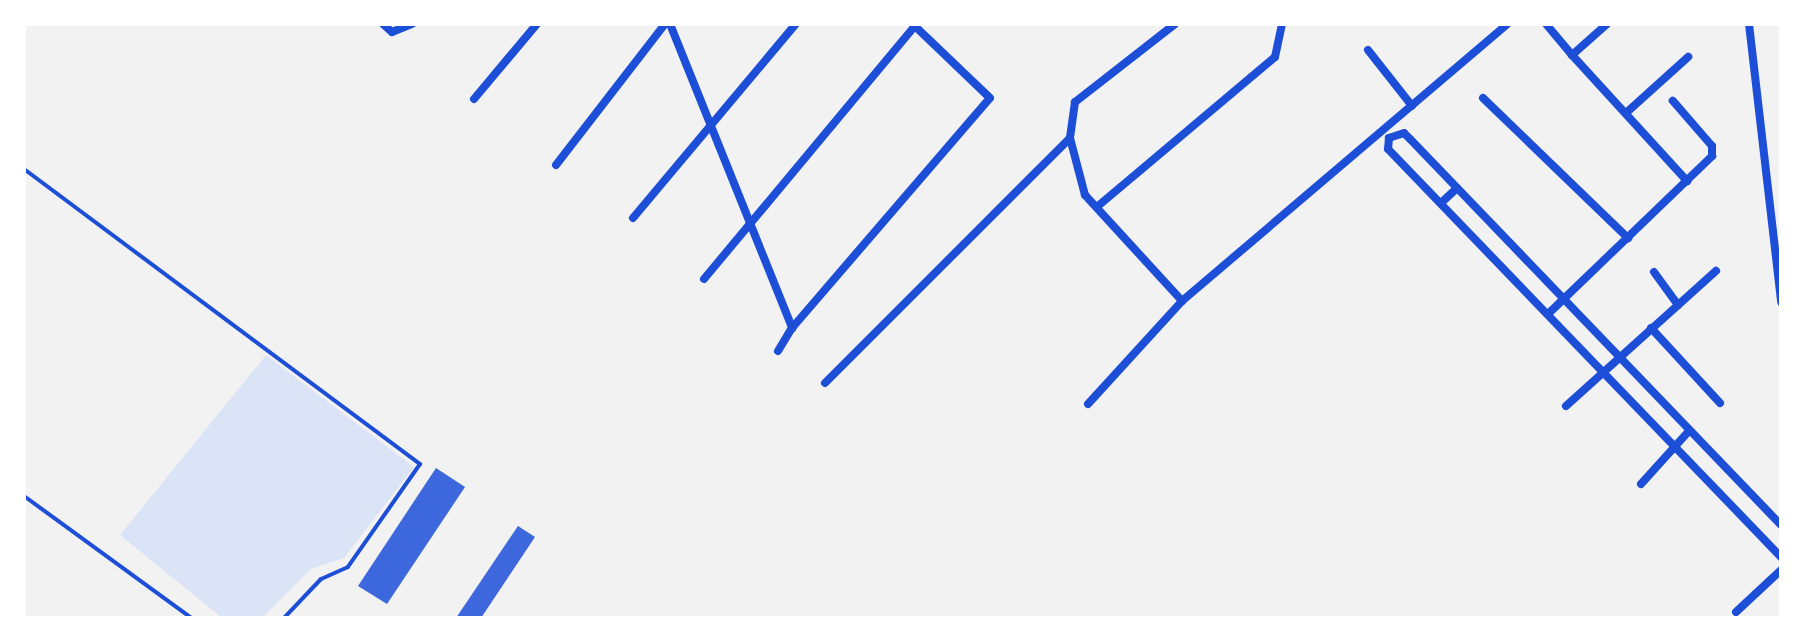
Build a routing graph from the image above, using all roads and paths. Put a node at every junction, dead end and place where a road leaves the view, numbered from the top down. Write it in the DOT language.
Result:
graph roads {
  1 [pos="383,24"];
  2 [pos="412,24"];
  3 [pos="537,24"];
  4 [pos="668,24"];
  5 [pos="796,24"];
  6 [pos="1175,24"];
  7 [pos="1282,24"];
  8 [pos="1507,24"];
  9 [pos="1546,24"];
  10 [pos="1607,24"];
  11 [pos="1749,24"];
  12 [pos="916,25"];
  13 [pos="1368,50"];
  14 [pos="1572,55"];
  15 [pos="1688,57"];
  16 [pos="1483,98"];
  17 [pos="474,99"];
  18 [pos="1673,101"];
  19 [pos="1412,106"];
  20 [pos="1626,113"];
  21 [pos="711,122"];
  22 [pos="1070,138"];
  23 [pos="556,165"];
  24 [pos="24,169"];
  25 [pos="1687,181"];
  26 [pos="1457,188"];
  27 [pos="1441,203"];
  28 [pos="1098,206"];
  29 [pos="633,218"];
  30 [pos="750,223"];
  31 [pos="1628,238"];
  32 [pos="1716,271"];
  33 [pos="1654,272"];
  34 [pos="704,279"];
  35 [pos="1564,298"];
  36 [pos="1182,301"];
  37 [pos="1781,302"];
  38 [pos="1678,305"];
  39 [pos="1548,314"];
  40 [pos="792,328"];
  41 [pos="1651,328"];
  42 [pos="778,351"];
  43 [pos="1618,358"];
  44 [pos="1602,374"];
  45 [pos="825,383"];
  46 [pos="1720,403"];
  47 [pos="1088,404"];
  48 [pos="1566,406"];
  49 [pos="1688,432"];
  50 [pos="1673,448"];
  51 [pos="1641,484"];
  52 [pos="24,496"];
  53 [pos="1781,525"];
  54 [pos="1781,557"];
  55 [pos="1781,570"];
  56 [pos="1736,612"];
  57 [pos="191,618"];
  58 [pos="284,618"];
  1 -- 2 [label="street"];
  3 -- 17 [label="street"];
  4 -- 21 [label="street"];
  4 -- 23 [label="street"];
  5 -- 21 [label="street"];
  6 -- 22 [label="street"];
  7 -- 28 [label="street"];
  8 -- 19 [label="street"];
  9 -- 14 [label="street"];
  10 -- 14 [label="street"];
  11 -- 37 [label="street"];
  12 -- 30 [label="street"];
  12 -- 40 [label="street"];
  13 -- 19 [label="street"];
  14 -- 20 [label="street"];
  15 -- 20 [label="street"];
  16 -- 31 [label="street"];
  18 -- 25 [label="street"];
  19 -- 36 [label="street"];
  20 -- 25 [label="street"];
  21 -- 29 [label="street"];
  21 -- 30 [label="street"];
  22 -- 28 [label="street"];
  22 -- 45 [label="street"];
  24 -- 58 [label="lane"];
  25 -- 31 [label="street"];
  26 -- 27 [label="street"];
  26 -- 27 [label="street"];
  26 -- 35 [label="street"];
  27 -- 39 [label="street"];
  28 -- 36 [label="street"];
  30 -- 34 [label="street"];
  30 -- 40 [label="street"];
  31 -- 35 [label="street"];
  32 -- 38 [label="street"];
  33 -- 38 [label="street"];
  35 -- 39 [label="street"];
  35 -- 43 [label="street"];
  36 -- 47 [label="street"];
  38 -- 41 [label="street"];
  39 -- 44 [label="street"];
  40 -- 42 [label="street"];
  41 -- 43 [label="street"];
  41 -- 46 [label="street"];
  43 -- 44 [label="street"];
  43 -- 49 [label="street"];
  44 -- 48 [label="street"];
  44 -- 50 [label="street"];
  49 -- 50 [label="street"];
  49 -- 53 [label="street"];
  50 -- 51 [label="street"];
  50 -- 54 [label="street"];
  52 -- 57 [label="lane"];
  55 -- 56 [label="street"];
}
